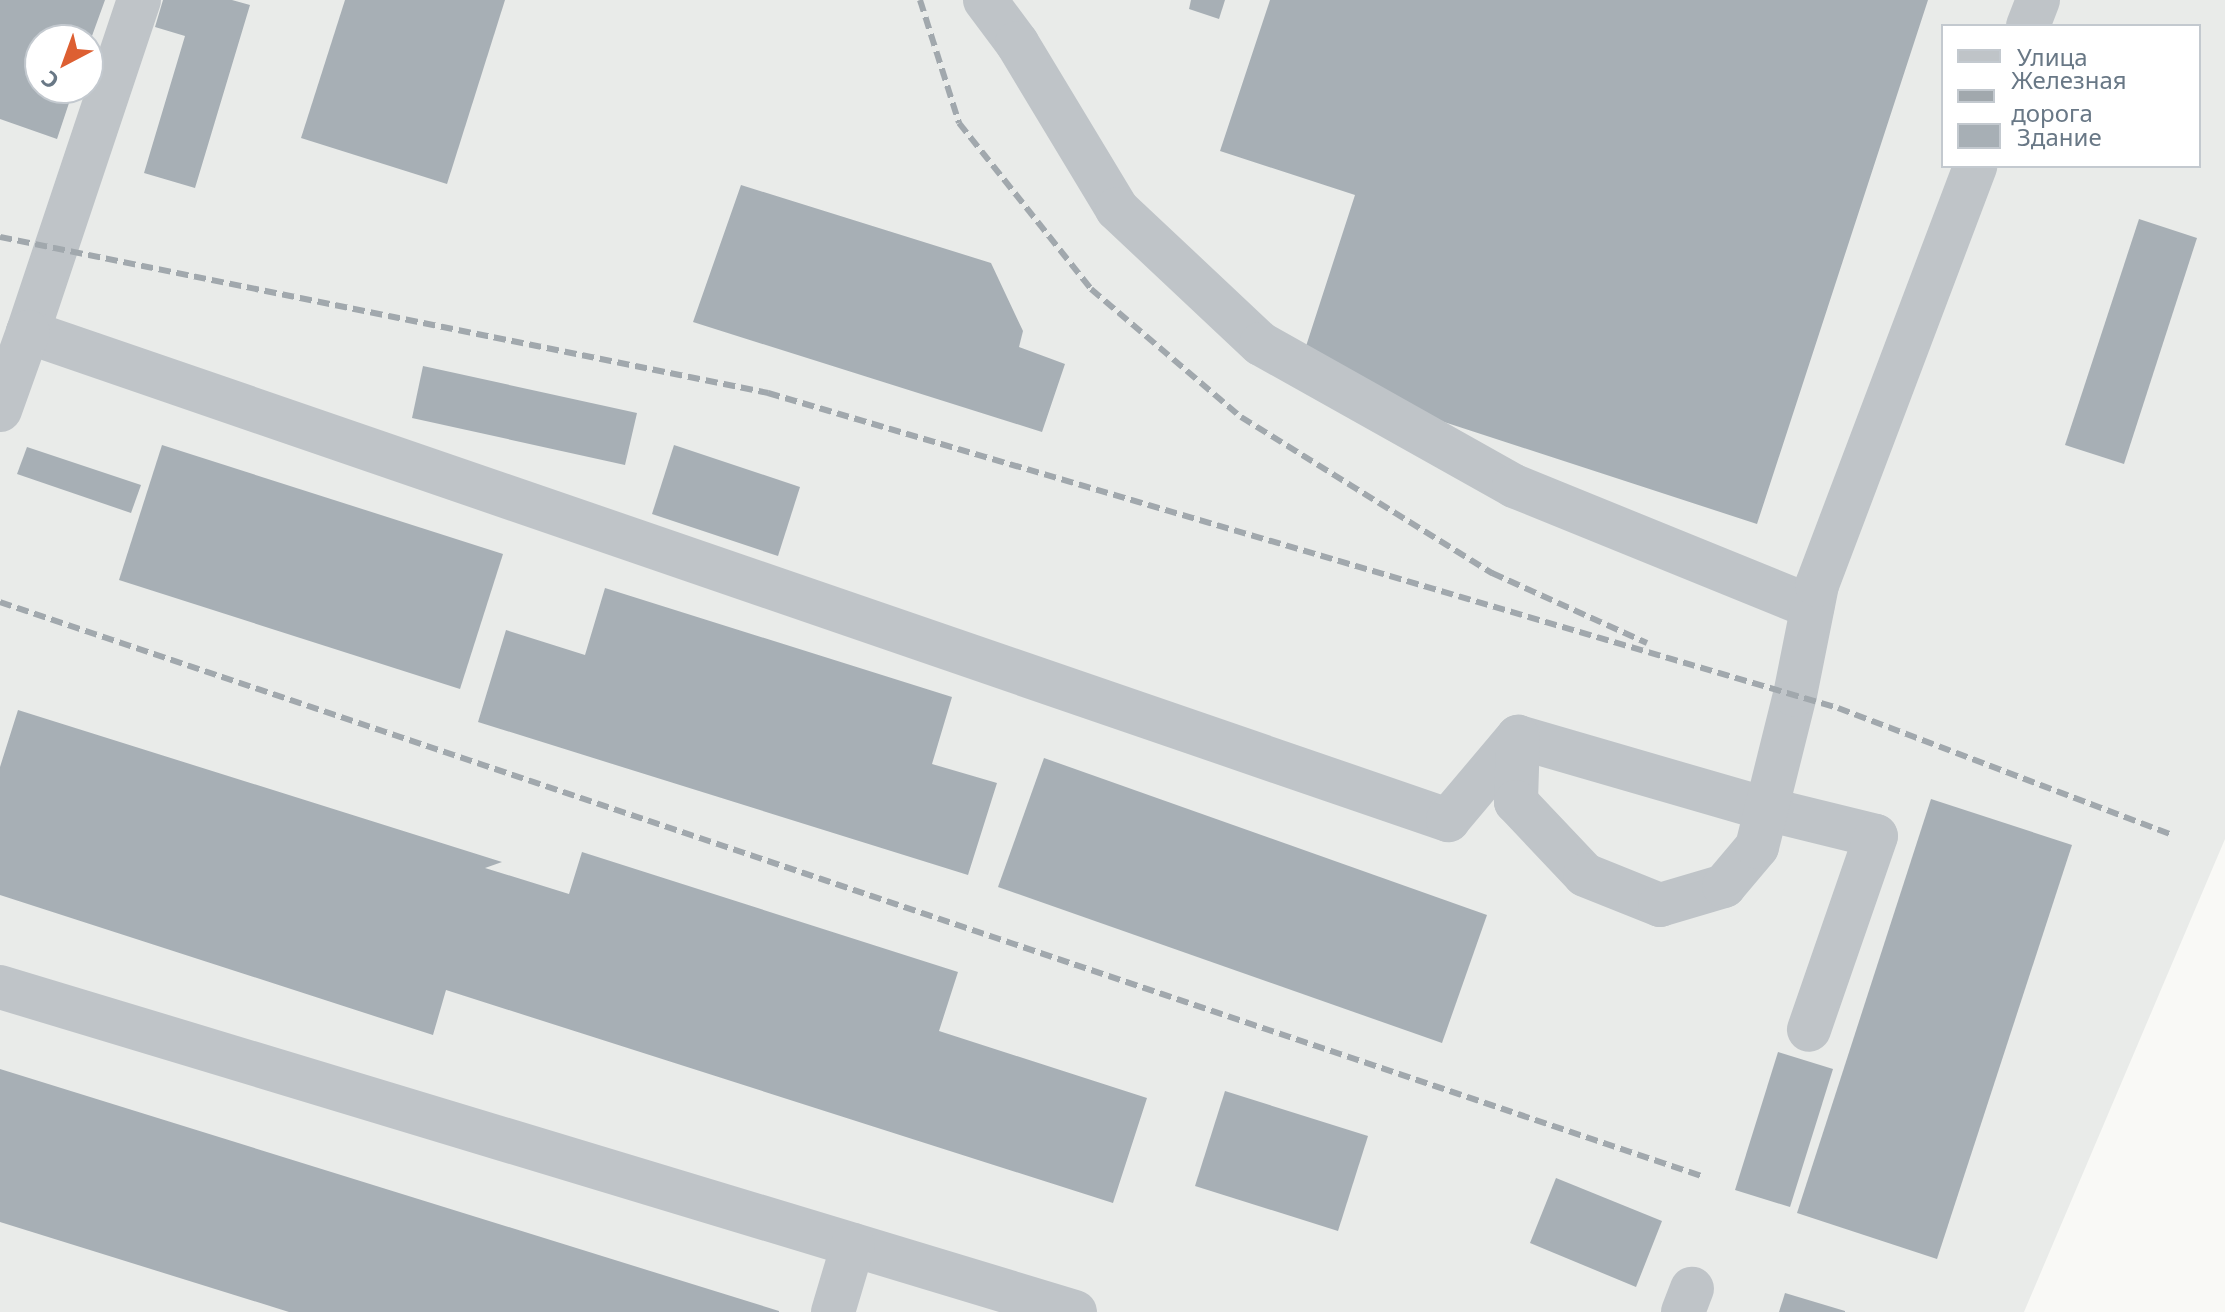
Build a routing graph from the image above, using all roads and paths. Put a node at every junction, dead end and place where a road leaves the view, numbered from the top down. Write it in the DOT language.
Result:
graph roads {
  1 [pos="139,0"];
  2 [pos="985,0"];
  3 [pos="2038,0"];
  4 [pos="2029,24"];
  5 [pos="1974,168"];
  6 [pos="28,332"];
  7 [pos="0,410"];
  8 [pos="1812,607"];
  9 [pos="1518,737"];
  10 [pos="1766,809"];
  11 [pos="0,987"];
  12 [pos="1809,1030"];
  13 [pos="853,1245"];
  14 [pos="833,1312"];
  15 [pos="1075,1312"];
  1 -- 6 [label="lane"];
  2 -- 8 [label="lane"];
  3 -- 4 [label="lane"];
  5 -- 8 [label="lane"];
  6 -- 7 [label="lane"];
  6 -- 9 [label="lane"];
  8 -- 10 [label="lane"];
  9 -- 10 [label="lane"];
  9 -- 10 [label="lane"];
  10 -- 12 [label="lane"];
  11 -- 13 [label="lane"];
  13 -- 14 [label="lane"];
  13 -- 15 [label="lane"];
}
